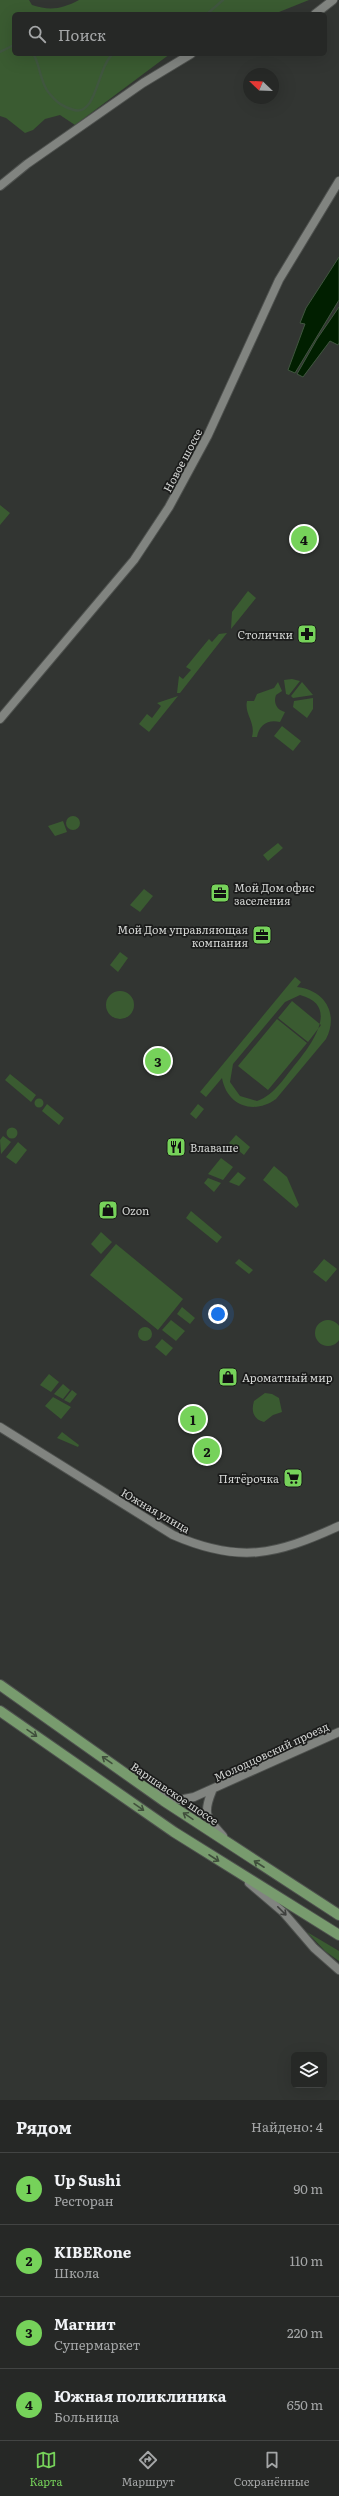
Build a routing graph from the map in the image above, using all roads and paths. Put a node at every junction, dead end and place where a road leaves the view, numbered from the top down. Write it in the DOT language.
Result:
graph roads {
  1 [pos="333,0"];
  2 [pos="318,12"];
  3 [pos="188,56"];
  4 [pos="339,181"];
  5 [pos="0,186"];
  6 [pos="0,720"];
  7 [pos="0,1426"];
  8 [pos="339,1526"];
  9 [pos="0,1685"];
  10 [pos="0,1711"];
  11 [pos="339,1732"];
  12 [pos="150,1791"];
  13 [pos="212,1791"];
  14 [pos="232,1846"];
  15 [pos="230,1868"];
  16 [pos="339,1915"];
  17 [pos="339,1935"];
  18 [pos="339,1970"];
  1 -- 2 [label="street"];
  3 -- 5 [label="street"];
  4 -- 6 [label="street, Новое шоссе"];
  7 -- 8 [label="street, Южная улица"];
  12 -- 9 [label="main road, Варшавское шоссе, one-way"];
  10 -- 15 [label="main road, one-way"];
  11 -- 13 [label="street, Молодцовский проезд"];
  12 -- 13 [label="street, Молодцовский проезд"];
  14 -- 12 [label="main road, Варшавское шоссе, one-way"];
  13 -- 14 [label="street, Молодцовский проезд"];
  16 -- 14 [label="main road, Варшавское шоссе, one-way"];
  15 -- 17 [label="main road"];
  15 -- 18 [label="street, one-way"];
}
